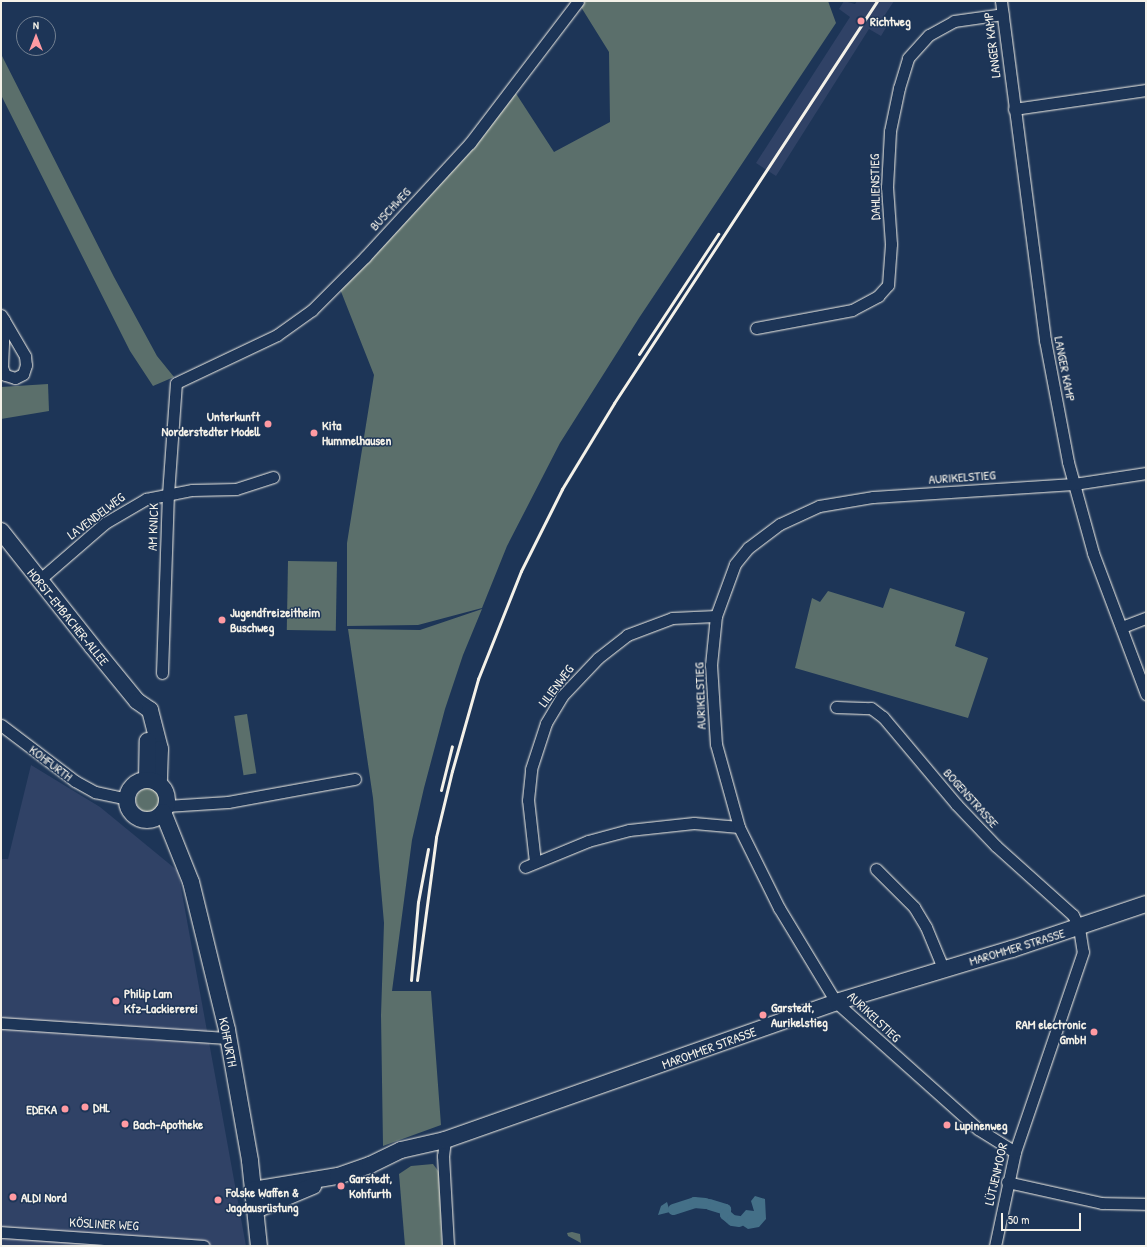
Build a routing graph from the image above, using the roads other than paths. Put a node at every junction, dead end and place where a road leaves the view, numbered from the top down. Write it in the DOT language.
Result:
graph roads {
  1 [pos="578,1"];
  2 [pos="1001,1"];
  3 [pos="1003,14"];
  4 [pos="1146,90"];
  5 [pos="1014,110"];
  6 [pos="756,328"];
  7 [pos="176,382"];
  8 [pos="1146,473"];
  9 [pos="273,478"];
  10 [pos="1074,484"];
  11 [pos="168,494"];
  12 [pos="1,532"];
  13 [pos="38,581"];
  14 [pos="716,616"];
  15 [pos="1146,618"];
  16 [pos="1122,626"];
  17 [pos="162,673"];
  18 [pos="1143,674"];
  19 [pos="1146,694"];
  20 [pos="836,707"];
  21 [pos="1,725"];
  22 [pos="355,780"];
  23 [pos="153,782"];
  24 [pos="127,799"];
  25 [pos="160,812"];
  26 [pos="739,827"];
  27 [pos="876,869"];
  28 [pos="1146,904"];
  29 [pos="1079,928"];
  30 [pos="943,968"];
  31 [pos="836,1002"];
  32 [pos="1,1023"];
  33 [pos="229,1038"];
  34 [pos="439,1142"];
  35 [pos="1015,1152"];
  36 [pos="327,1179"];
  37 [pos="1008,1182"];
  38 [pos="253,1190"];
  39 [pos="1146,1204"];
  40 [pos="256,1210"];
  41 [pos="1,1232"];
  42 [pos="204,1246"];
  43 [pos="259,1246"];
  44 [pos="448,1246"];
  45 [pos="995,1246"];
  1 -- 7 [label="street, BUSCHWEG"];
  2 -- 3 [label="street, LANGER KAMP"];
  3 -- 5 [label="street, LANGER KAMP"];
  3 -- 6 [label="street, DAHLIENSTIEG"];
  4 -- 5 [label="street"];
  5 -- 10 [label="street, LANGER KAMP"];
  7 -- 11 [label="street, AM KNICK"];
  8 -- 10 [label="street, AURIKELSTIEG"];
  9 -- 11 [label="street, LAVENDELWEG"];
  10 -- 14 [label="street, AURIKELSTIEG"];
  10 -- 16 [label="street, LANGER KAMP"];
  11 -- 13 [label="street, LAVENDELWEG"];
  11 -- 17 [label="street, AM KNICK"];
  12 -- 13 [label="street, HORST-EMBACHER-ALLEE"];
  13 -- 23 [label="street, HORST-EMBACHER-ALLEE"];
  14 -- 26 [label="street, AURIKELSTIEG"];
  14 -- 26 [label="street, LILIENWEG"];
  15 -- 16 [label="street"];
  16 -- 18 [label="street, LANGER KAMP"];
  18 -- 19 [label="street, LANGER KAMP"];
  20 -- 29 [label="street, BOGENSTRASSE"];
  21 -- 24 [label="street, KOHFURTH"];
  22 -- 25 [label="street"];
  23 -- 24 [label="street"];
  23 -- 25 [label="street, KOHFURTH"];
  24 -- 25 [label="street"];
  25 -- 33 [label="street, KOHFURTH"];
  26 -- 31 [label="street, AURIKELSTIEG"];
  27 -- 30 [label="street"];
  28 -- 29 [label="street, MAROMMER STRASSE"];
  29 -- 30 [label="street, MAROMMER STRASSE"];
  29 -- 35 [label="street, LÜTJENMOOR"];
  30 -- 31 [label="street, MAROMMER STRASSE"];
  31 -- 34 [label="street, MAROMMER STRASSE"];
  31 -- 35 [label="street, AURIKELSTIEG"];
  32 -- 33 [label="street"];
  33 -- 38 [label="street, KOHFURTH"];
  34 -- 36 [label="street, MAROMMER STRASSE"];
  34 -- 44 [label="street"];
  35 -- 37 [label="street, LÜTJENMOOR"];
  36 -- 38 [label="street, MAROMMER STRASSE"];
  36 -- 40 [label="street, MAROMMER STRASSE"];
  37 -- 39 [label="street"];
  37 -- 45 [label="street, LÜTJENMOOR"];
  38 -- 40 [label="street, KOHFURTH"];
  40 -- 43 [label="street, KOHFURTH"];
  41 -- 42 [label="street, KÖSLINER WEG"];
}
